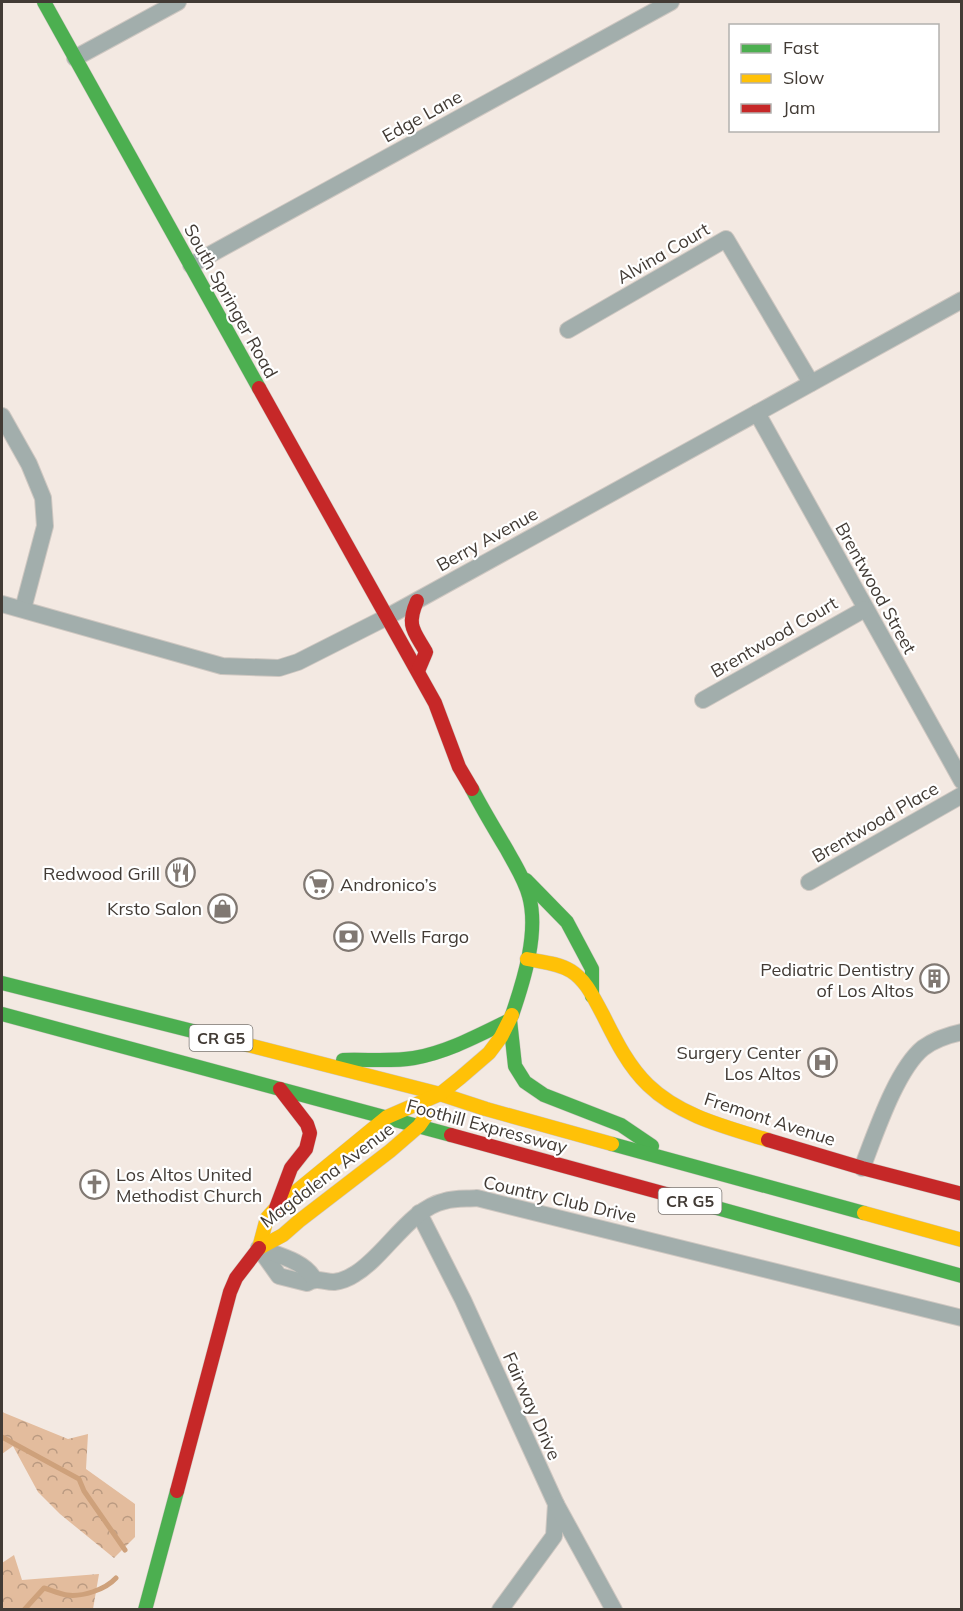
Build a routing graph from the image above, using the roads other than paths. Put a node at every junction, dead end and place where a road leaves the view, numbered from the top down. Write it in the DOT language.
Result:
graph roads {
  1 [pos="44,2"];
  2 [pos="178,2"];
  3 [pos="671,2"];
  4 [pos="75,58"];
  5 [pos="191,265"];
  6 [pos="962,300"];
  7 [pos="568,330"];
  8 [pos="811,383"];
  9 [pos="757,413"];
  10 [pos="2,416"];
  11 [pos="417,601"];
  12 [pos="2,604"];
  13 [pos="23,609"];
  14 [pos="865,609"];
  15 [pos="387,617"];
  16 [pos="418,671"];
  17 [pos="703,700"];
  18 [pos="962,781"];
  19 [pos="962,795"];
  20 [pos="520,874"];
  21 [pos="809,882"];
  22 [pos="527,958"];
  23 [pos="3,982"];
  24 [pos="592,996"];
  25 [pos="2,1014"];
  26 [pos="510,1020"];
  27 [pos="962,1032"];
  28 [pos="314,1061"];
  29 [pos="280,1089"];
  30 [pos="440,1094"];
  31 [pos="387,1117"];
  32 [pos="419,1126"];
  33 [pos="671,1159"];
  34 [pos="862,1167"];
  35 [pos="962,1194"];
  36 [pos="276,1208"];
  37 [pos="419,1213"];
  38 [pos="962,1240"];
  39 [pos="259,1248"];
  40 [pos="962,1276"];
  41 [pos="962,1318"];
  42 [pos="556,1504"];
  43 [pos="145,1610"];
  44 [pos="500,1610"];
  45 [pos="614,1610"];
  1 -- 4 [label="main road, South Springer Road"];
  2 -- 4 [label="street"];
  3 -- 5 [label="street, Edge Lane"];
  4 -- 5 [label="main road, South Springer Road"];
  5 -- 15 [label="main road, South Springer Road"];
  6 -- 8 [label="street, Berry Avenue"];
  7 -- 8 [label="street, Alvina Court"];
  8 -- 9 [label="street, Berry Avenue"];
  9 -- 11 [label="street, Berry Avenue"];
  9 -- 14 [label="street, Brentwood Street"];
  10 -- 13 [label="street"];
  11 -- 15 [label="street, Berry Avenue"];
  11 -- 16 [label="main road"];
  12 -- 13 [label="street, Berry Avenue"];
  13 -- 15 [label="street, Berry Avenue"];
  14 -- 17 [label="street, Brentwood Court"];
  14 -- 18 [label="street, Brentwood Street"];
  15 -- 16 [label="main road, South Springer Road"];
  16 -- 20 [label="main road, South Springer Road"];
  19 -- 21 [label="street, Brentwood Place"];
  20 -- 22 [label="main road, South Springer Road"];
  20 -- 24 [label="main road"];
  22 -- 24 [label="main road, Fremont Avenue"];
  22 -- 26 [label="main road, South Springer Road"];
  23 -- 28 [label="main road, Foothill Expressway / CR G5"];
  24 -- 34 [label="main road, Fremont Avenue"];
  25 -- 29 [label="main road, Foothill Expressway / CR G5"];
  26 -- 28 [label="main road"];
  26 -- 30 [label="main road, South Springer Road"];
  26 -- 33 [label="main road"];
  27 -- 34 [label="street"];
  28 -- 30 [label="main road, Foothill Expressway / CR G5"];
  29 -- 31 [label="main road, Foothill Expressway / CR G5"];
  29 -- 36 [label="main road"];
  30 -- 31 [label="main road, Magdalena Avenue"];
  30 -- 32 [label="main road, Magdalena Avenue"];
  30 -- 33 [label="main road, Foothill Expressway / CR G5"];
  31 -- 32 [label="main road, Foothill Expressway / CR G5"];
  31 -- 36 [label="main road, Magdalena Avenue"];
  32 -- 39 [label="main road, Magdalena Avenue"];
  32 -- 40 [label="main road, Foothill Expressway / CR G5"];
  33 -- 38 [label="main road, Foothill Expressway / CR G5"];
  34 -- 35 [label="main road, Fremont Avenue"];
  36 -- 39 [label="main road, Magdalena Avenue"];
  37 -- 39 [label="street, Country Club Drive"];
  37 -- 41 [label="street, Country Club Drive"];
  37 -- 42 [label="street, Fairway Drive"];
  39 -- 43 [label="main road, Magdalena Avenue"];
  42 -- 44 [label="street, Fairway Drive"];
  42 -- 45 [label="street"];
}
